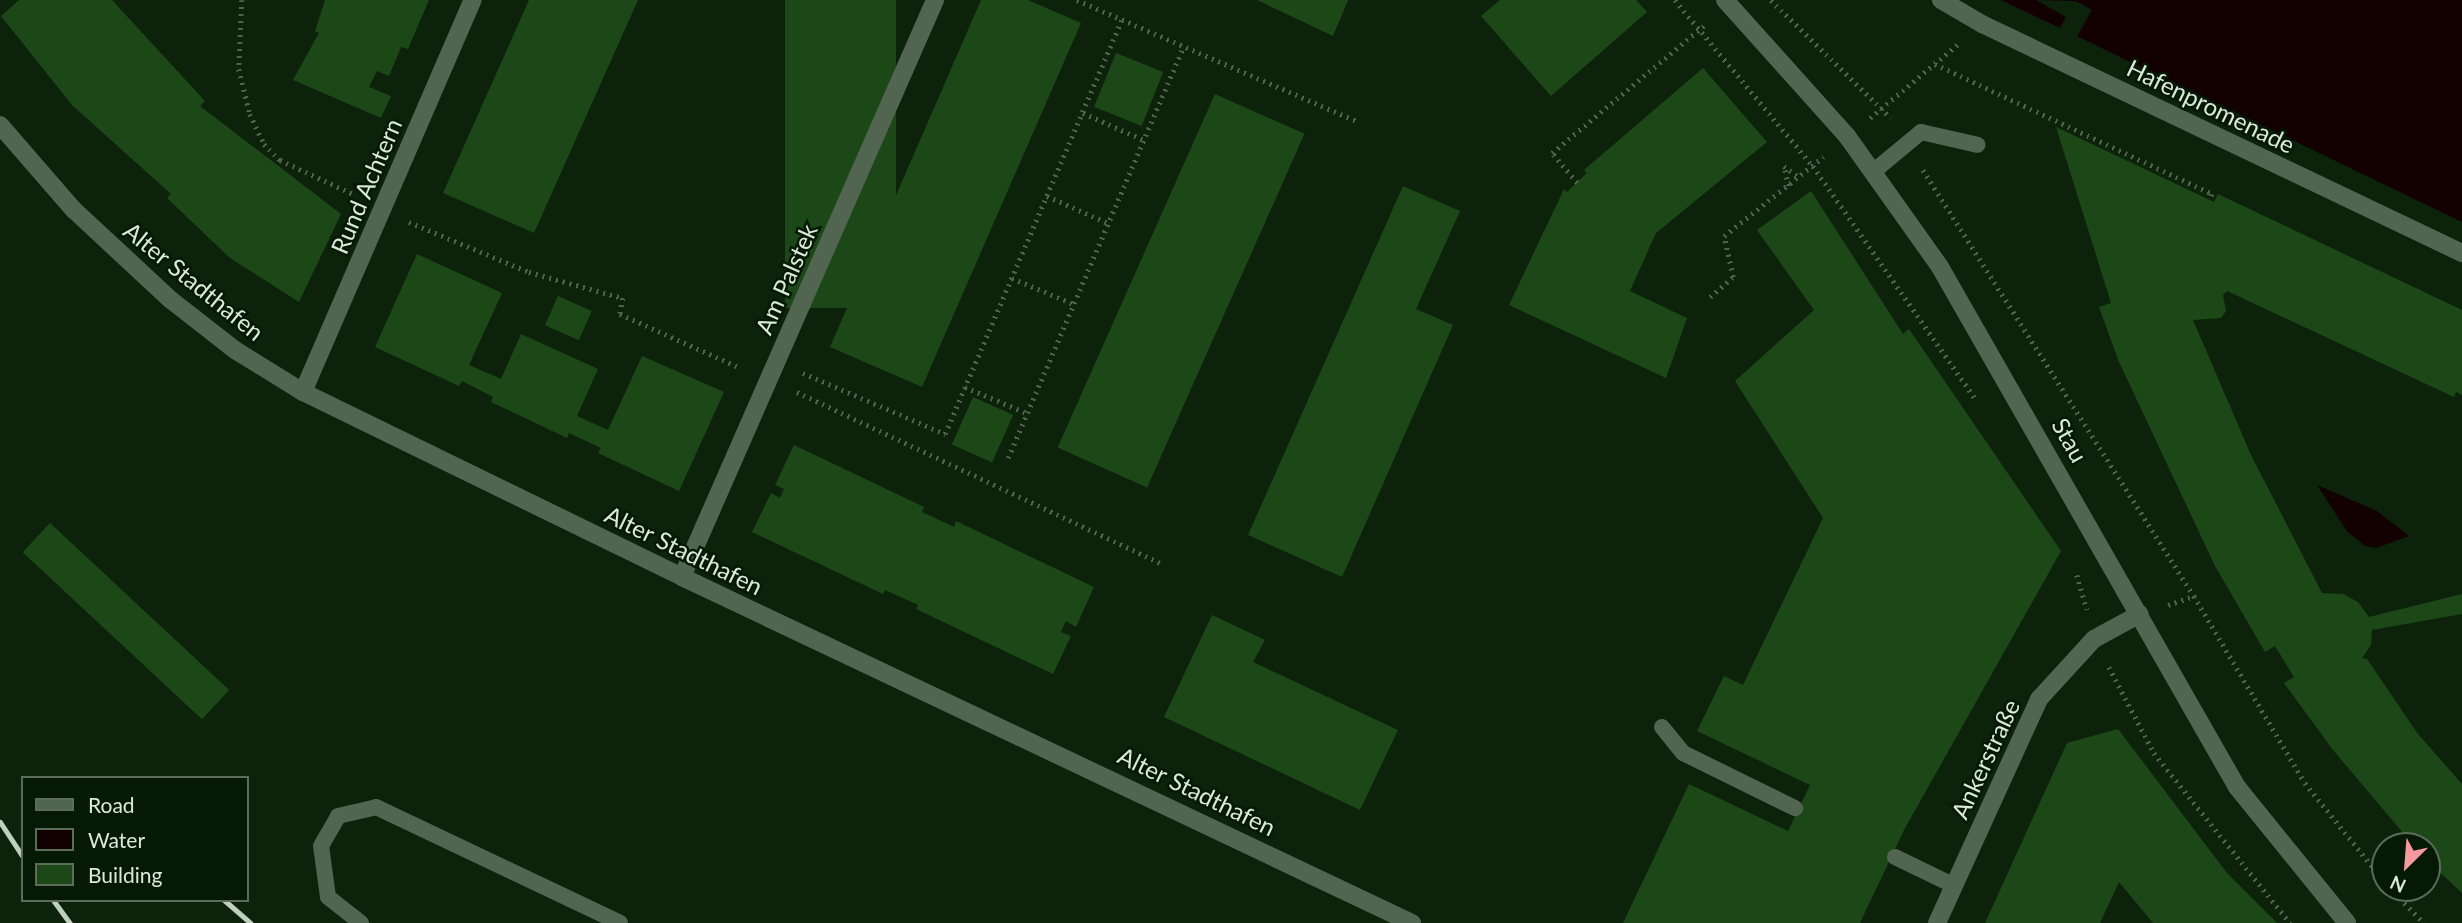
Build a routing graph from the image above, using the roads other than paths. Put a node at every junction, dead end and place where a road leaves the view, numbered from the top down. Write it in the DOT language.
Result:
graph roads {
  1 [pos="473,0"];
  2 [pos="935,0"];
  3 [pos="1941,0"];
  4 [pos="1727,2"];
  5 [pos="0,125"];
  6 [pos="1978,145"];
  7 [pos="1874,171"];
  8 [pos="2462,253"];
  9 [pos="303,392"];
  10 [pos="682,577"];
  11 [pos="2140,614"];
  12 [pos="1662,727"];
  13 [pos="1795,808"];
  14 [pos="1895,857"];
  15 [pos="1953,885"];
  16 [pos="361,923"];
  17 [pos="620,923"];
  18 [pos="1412,923"];
  19 [pos="1937,923"];
  20 [pos="2347,923"];
  1 -- 9 [label="street, Rund Achtern"];
  2 -- 10 [label="street, Am Palstek"];
  3 -- 8 [label="street, Hafenpromenade"];
  4 -- 7 [label="street, Stau"];
  5 -- 9 [label="street, Alter Stadthafen"];
  6 -- 7 [label="lane"];
  7 -- 11 [label="street, Stau"];
  9 -- 10 [label="street, Alter Stadthafen"];
  10 -- 18 [label="street, Alter Stadthafen"];
  11 -- 15 [label="street, Ankerstraße"];
  11 -- 20 [label="street, Stau"];
  12 -- 13 [label="lane"];
  14 -- 15 [label="lane"];
  15 -- 19 [label="street, Ankerstraße"];
  16 -- 17 [label="lane"];
}
